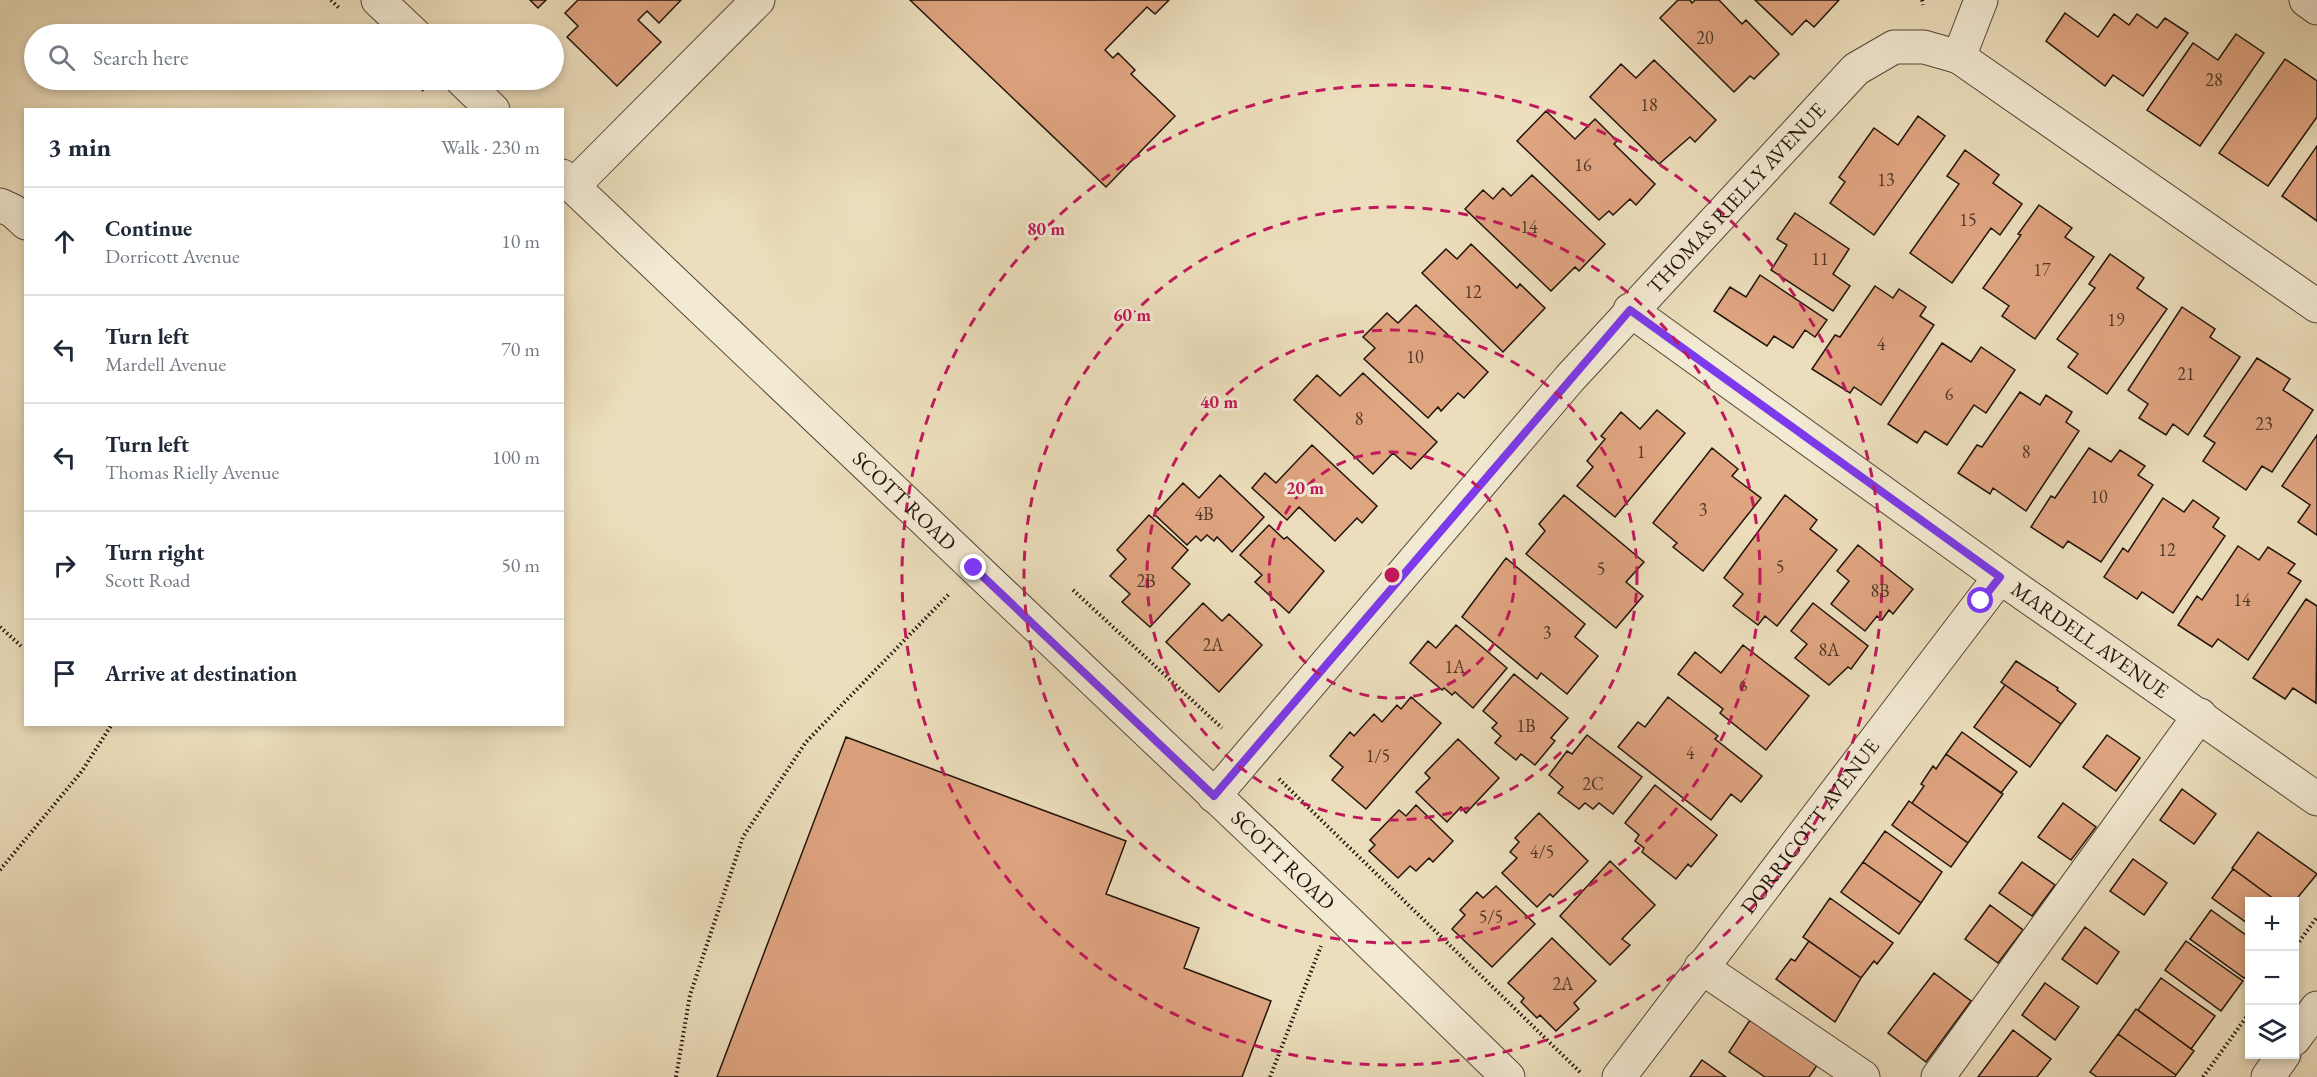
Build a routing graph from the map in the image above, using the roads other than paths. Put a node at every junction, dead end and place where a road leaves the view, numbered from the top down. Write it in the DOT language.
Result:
graph roads {
  1 [pos="378,0"];
  2 [pos="758,0"];
  3 [pos="1981,0"];
  4 [pos="2306,0"];
  5 [pos="2317,8"];
  6 [pos="403,24"];
  7 [pos="1959,57"];
  8 [pos="472,90"];
  9 [pos="491,108"];
  10 [pos="568,181"];
  11 [pos="0,205"];
  12 [pos="24,221"];
  13 [pos="2317,306"];
  14 [pos="1630,310"];
  15 [pos="2000,577"];
  16 [pos="2200,716"];
  17 [pos="1214,796"];
  18 [pos="2317,799"];
  19 [pos="1701,966"];
  20 [pos="2317,1008"];
  21 [pos="2299,1033"];
  22 [pos="2281,1059"];
  23 [pos="1508,1077"];
  24 [pos="1619,1077"];
  25 [pos="1863,1077"];
  26 [pos="1938,1077"];
  27 [pos="2268,1077"];
  1 -- 6 [label="street"];
  2 -- 10 [label="street"];
  3 -- 7 [label="street"];
  4 -- 5 [label="street"];
  7 -- 13 [label="street, THOMAS RIELLY AVENUE"];
  7 -- 14 [label="street, THOMAS RIELLY AVENUE"];
  8 -- 9 [label="street"];
  10 -- 17 [label="street, SCOTT ROAD"];
  11 -- 12 [label="street"];
  14 -- 15 [label="street, MARDELL AVENUE"];
  14 -- 17 [label="street, THOMAS RIELLY AVENUE"];
  15 -- 16 [label="street, MARDELL AVENUE"];
  15 -- 19 [label="street, DORRICOTT AVENUE"];
  16 -- 18 [label="street, MARDELL AVENUE"];
  16 -- 26 [label="street"];
  17 -- 23 [label="street, SCOTT ROAD"];
  19 -- 24 [label="street, DORRICOTT AVENUE"];
  19 -- 25 [label="street"];
  20 -- 21 [label="street"];
  22 -- 27 [label="street"];
}
